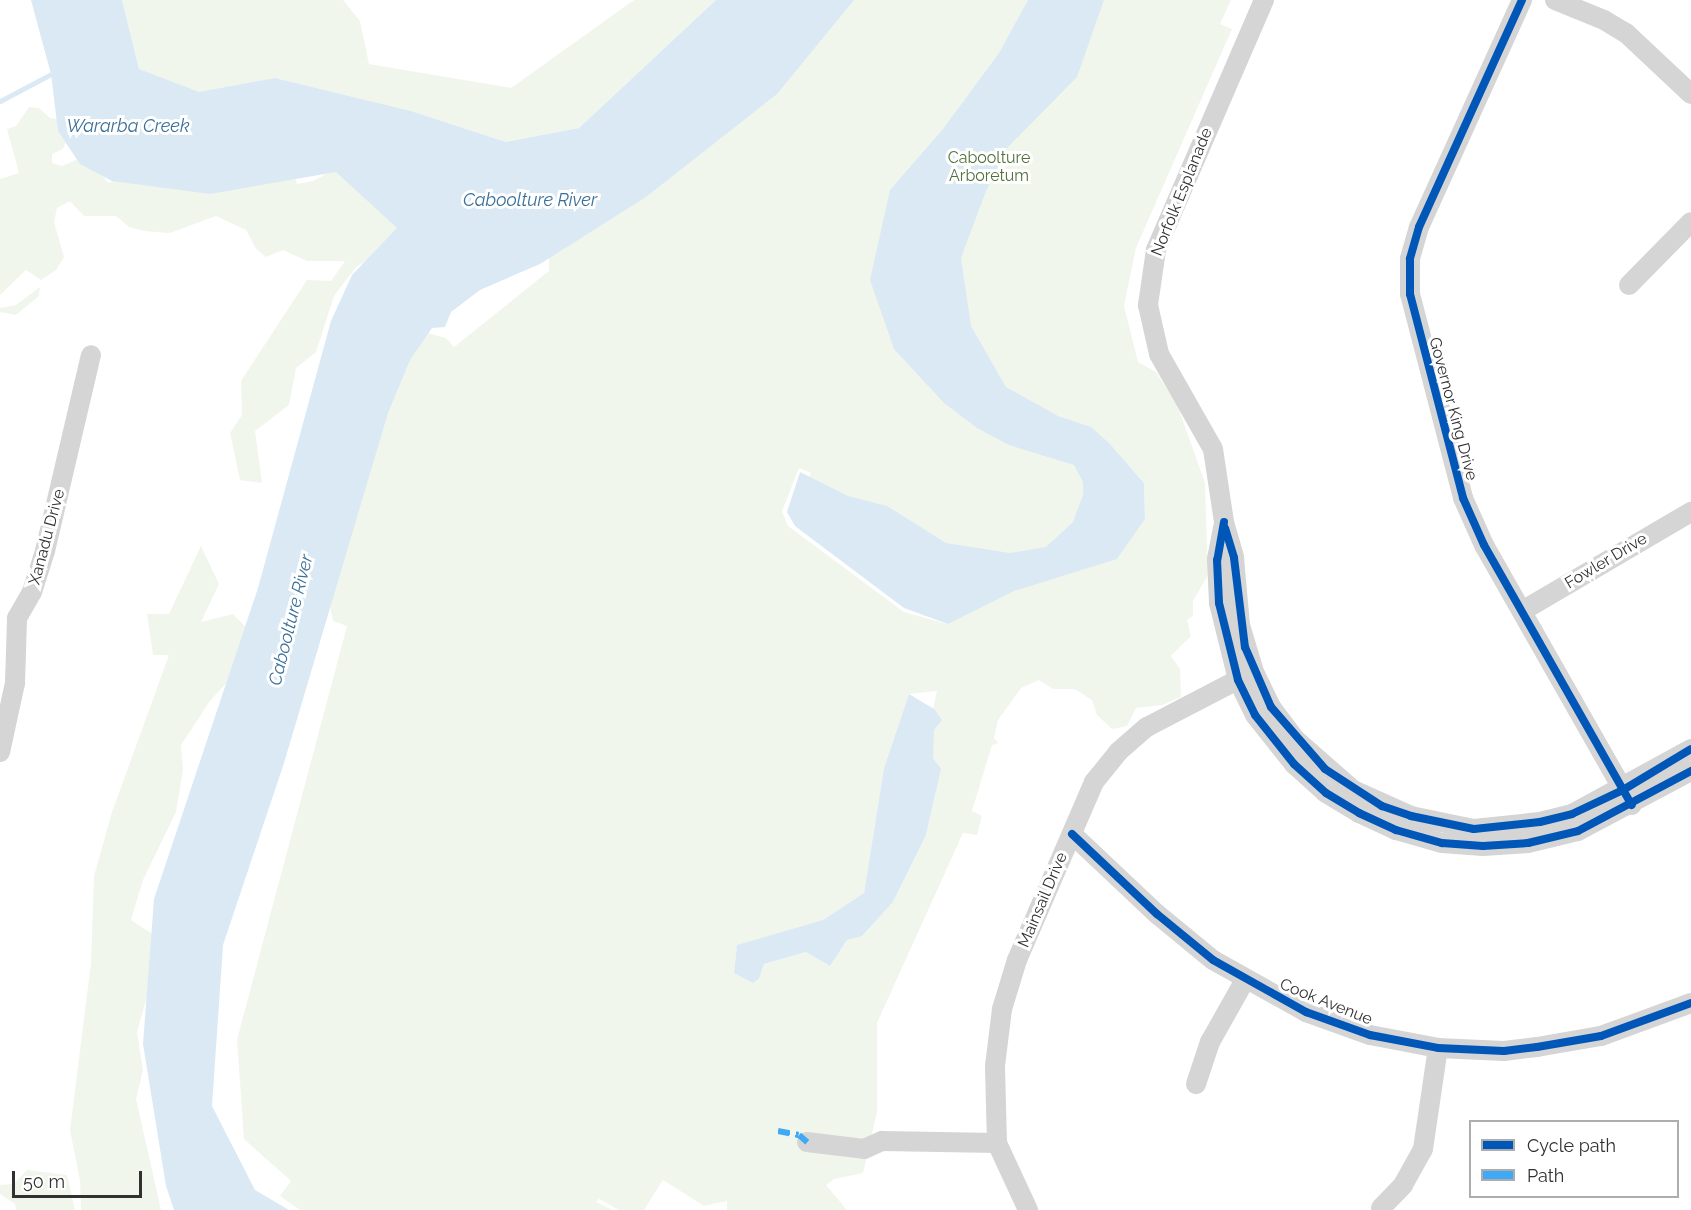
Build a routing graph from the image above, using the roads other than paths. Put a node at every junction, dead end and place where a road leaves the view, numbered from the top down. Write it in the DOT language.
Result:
graph roads {
  1 [pos="1264,0"];
  2 [pos="1522,0"];
  3 [pos="1555,0"];
  4 [pos="1691,94"];
  5 [pos="1691,222"];
  6 [pos="1629,285"];
  7 [pos="91,355"];
  8 [pos="1691,512"];
  9 [pos="1522,611"];
  10 [pos="8,616"];
  11 [pos="1246,676"];
  12 [pos="1691,749"];
  13 [pos="0,752"];
  14 [pos="1691,771"];
  15 [pos="1627,798"];
  16 [pos="1072,834"];
  17 [pos="1245,980"];
  18 [pos="1691,1003"];
  19 [pos="1438,1048"];
  20 [pos="1196,1084"];
  21 [pos="807,1142"];
  22 [pos="997,1143"];
  23 [pos="1381,1208"];
  24 [pos="1028,1210"];
  1 -- 11 [label="street, Norfolk Esplanade"];
  2 -- 9 [label="street, Governor King Drive"];
  3 -- 4 [label="street"];
  5 -- 6 [label="street"];
  7 -- 10 [label="street, Xanadu Drive"];
  8 -- 9 [label="street, Fowler Drive"];
  9 -- 15 [label="street, Governor King Drive"];
  10 -- 13 [label="street, Xanadu Drive"];
  11 -- 15 [label="street, Norfolk Esplanade"];
  11 -- 16 [label="street, Mainsail Drive"];
  12 -- 15 [label="street"];
  14 -- 15 [label="street"];
  16 -- 17 [label="street, Cook Avenue"];
  16 -- 22 [label="street, Mainsail Drive"];
  17 -- 19 [label="street, Cook Avenue"];
  17 -- 20 [label="street"];
  18 -- 19 [label="street, Cook Avenue"];
  19 -- 23 [label="street"];
  21 -- 22 [label="street"];
  22 -- 24 [label="street, Mainsail Drive"];
}
